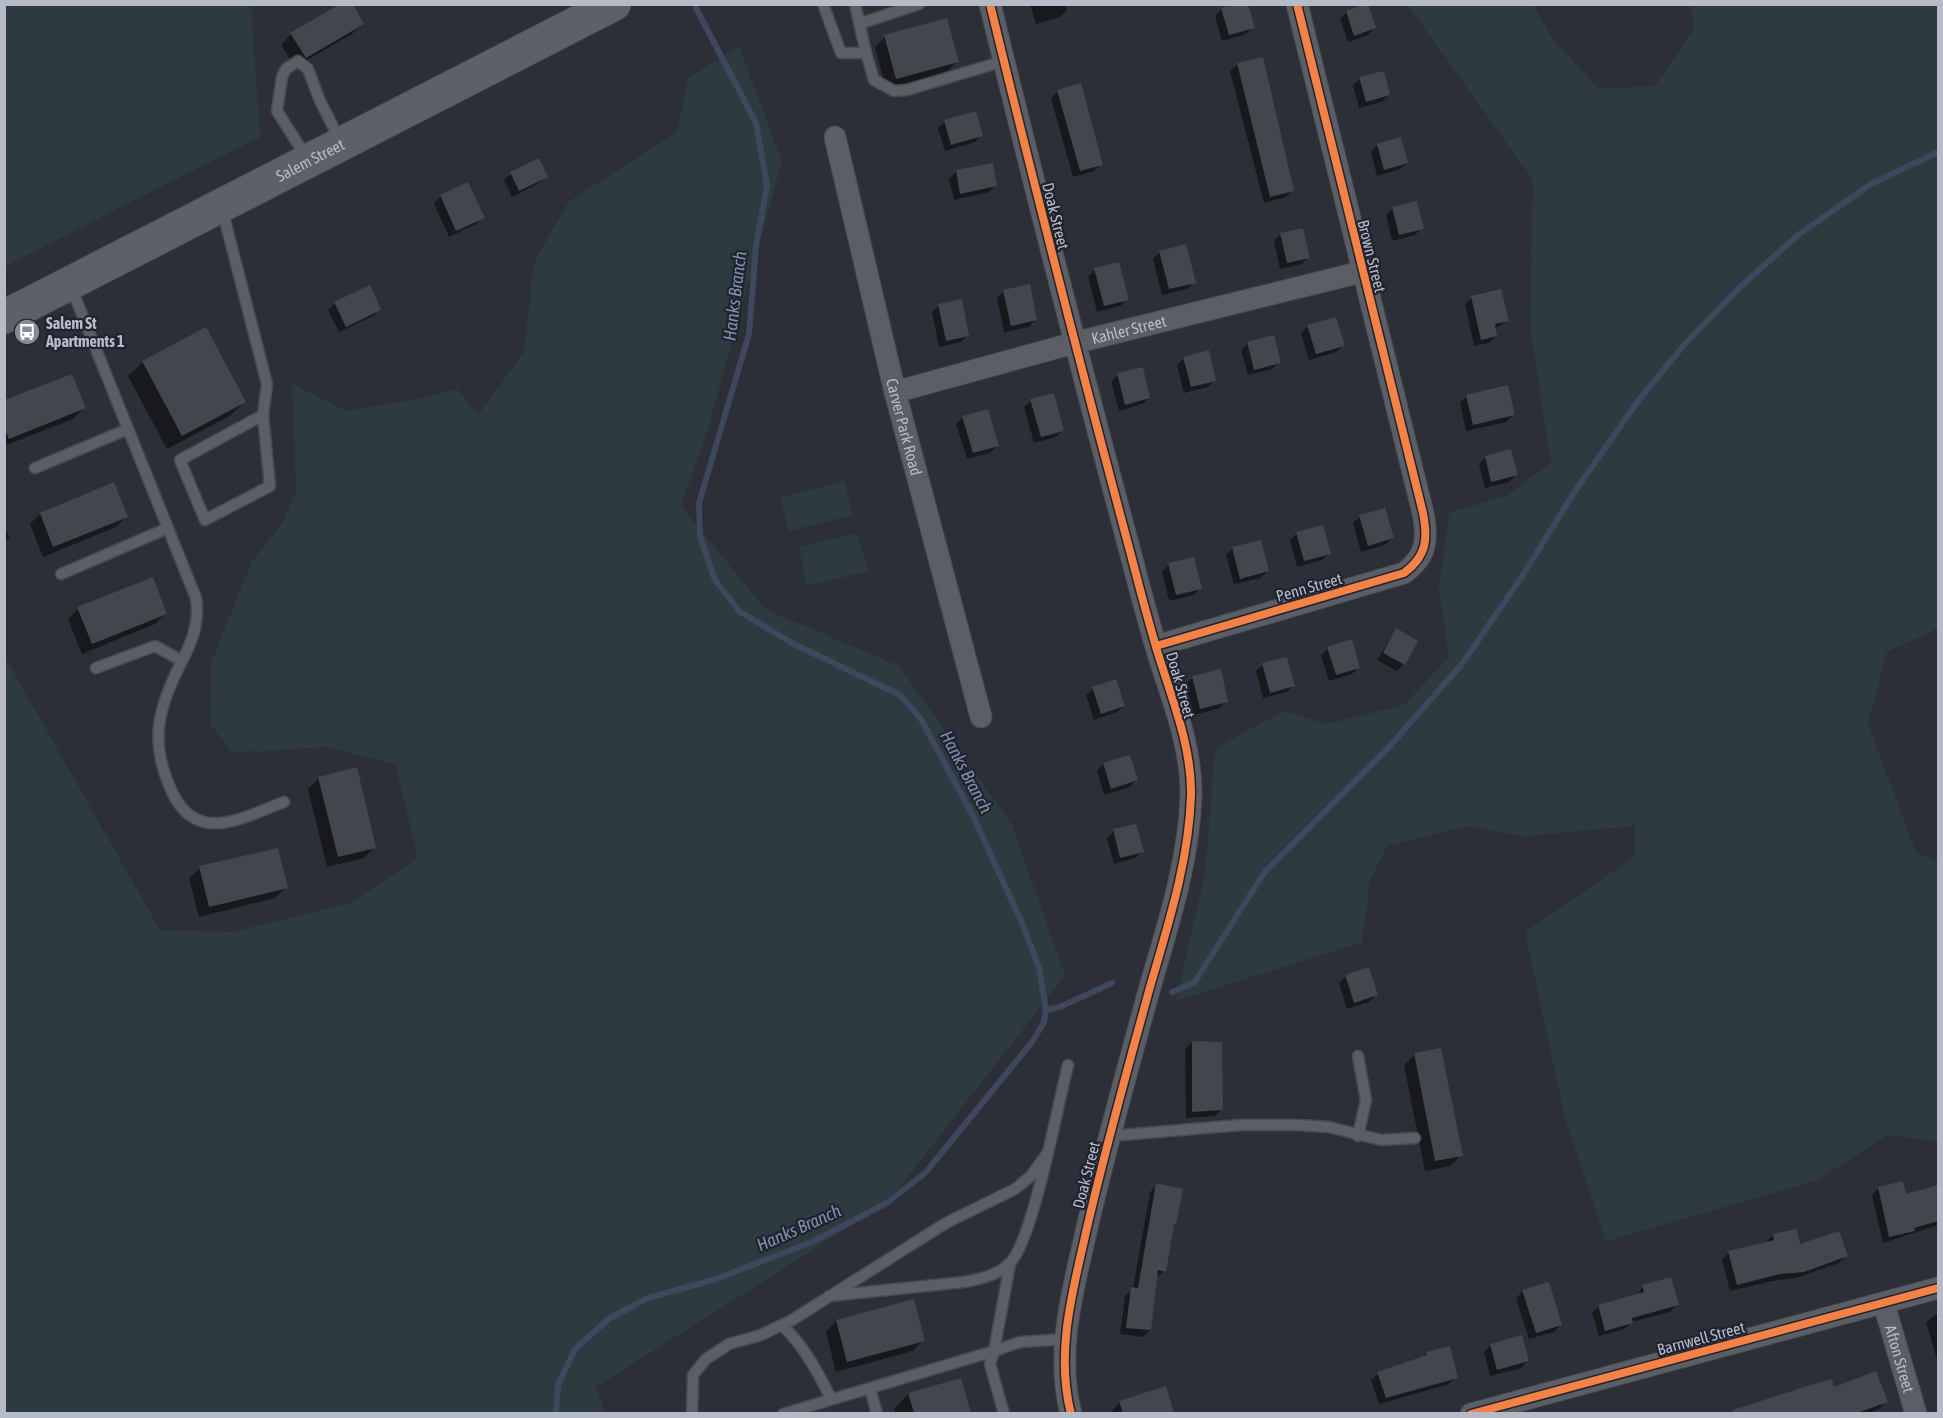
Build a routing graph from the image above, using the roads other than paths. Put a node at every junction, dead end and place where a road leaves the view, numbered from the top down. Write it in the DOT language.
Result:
graph roads {
  1 [pos="823,4"];
  2 [pos="855,4"];
  3 [pos="919,4"];
  4 [pos="990,4"];
  5 [pos="1297,4"];
  6 [pos="596,8"];
  7 [pos="858,21"];
  8 [pos="866,53"];
  9 [pos="1004,61"];
  10 [pos="835,137"];
  11 [pos="342,144"];
  12 [pos="308,161"];
  13 [pos="222,206"];
  14 [pos="1361,272"];
  15 [pos="70,284"];
  16 [pos="4,317"];
  17 [pos="1074,343"];
  18 [pos="895,392"];
  19 [pos="263,415"];
  20 [pos="128,429"];
  21 [pos="35,468"];
  22 [pos="1423,513"];
  23 [pos="168,528"];
  24 [pos="62,574"];
  25 [pos="1156,646"];
  26 [pos="182,661"];
  27 [pos="96,668"];
  28 [pos="981,717"];
  29 [pos="284,802"];
  30 [pos="1358,1056"];
  31 [pos="1068,1065"];
  32 [pos="1110,1136"];
  33 [pos="1358,1136"];
  34 [pos="1415,1138"];
  35 [pos="1046,1155"];
  36 [pos="1010,1264"];
  37 [pos="1938,1288"];
  38 [pos="826,1297"];
  39 [pos="1884,1304"];
  40 [pos="782,1325"];
  41 [pos="1066,1339"];
  42 [pos="994,1351"];
  43 [pos="870,1388"];
  44 [pos="831,1399"];
  45 [pos="692,1413"];
  46 [pos="783,1413"];
  47 [pos="877,1413"];
  48 [pos="1004,1413"];
  49 [pos="1071,1413"];
  50 [pos="1471,1413"];
  51 [pos="1916,1413"];
  1 -- 8 [label="lane"];
  2 -- 7 [label="lane"];
  3 -- 7 [label="lane"];
  4 -- 9 [label="street, Doak Street"];
  5 -- 14 [label="street, Brown Street"];
  6 -- 11 [label="main road, Salem Street"];
  7 -- 8 [label="lane"];
  8 -- 9 [label="lane"];
  9 -- 17 [label="street, Doak Street"];
  10 -- 18 [label="street, Carver Park Road"];
  11 -- 12 [label="main road, Salem Street"];
  11 -- 12 [label="lane"];
  12 -- 13 [label="main road, Salem Street"];
  13 -- 15 [label="main road, Salem Street"];
  13 -- 19 [label="lane"];
  14 -- 17 [label="street, Kahler Street"];
  14 -- 22 [label="street, Brown Street"];
  15 -- 16 [label="main road, Salem Street"];
  15 -- 20 [label="lane"];
  17 -- 18 [label="street, Kahler Street"];
  17 -- 25 [label="street, Doak Street"];
  18 -- 28 [label="street, Carver Park Road"];
  19 -- 19 [label="lane"];
  20 -- 21 [label="lane"];
  20 -- 23 [label="lane"];
  22 -- 25 [label="street, Penn Street"];
  23 -- 24 [label="lane"];
  23 -- 26 [label="lane"];
  25 -- 32 [label="street, Doak Street"];
  26 -- 27 [label="lane"];
  26 -- 29 [label="lane"];
  30 -- 33 [label="lane"];
  31 -- 35 [label="lane"];
  32 -- 33 [label="lane"];
  32 -- 41 [label="street, Doak Street"];
  33 -- 34 [label="lane"];
  35 -- 36 [label="lane"];
  35 -- 38 [label="lane"];
  36 -- 38 [label="lane"];
  36 -- 42 [label="lane"];
  37 -- 39 [label="street, Barnwell Street"];
  38 -- 40 [label="lane"];
  39 -- 50 [label="street, Barnwell Street"];
  39 -- 51 [label="street, Afton Street"];
  40 -- 44 [label="lane"];
  40 -- 45 [label="lane"];
  41 -- 42 [label="lane"];
  41 -- 49 [label="street, Doak Street"];
  42 -- 43 [label="lane"];
  42 -- 48 [label="lane"];
  43 -- 44 [label="lane"];
  43 -- 47 [label="lane"];
  44 -- 46 [label="lane"];
}
